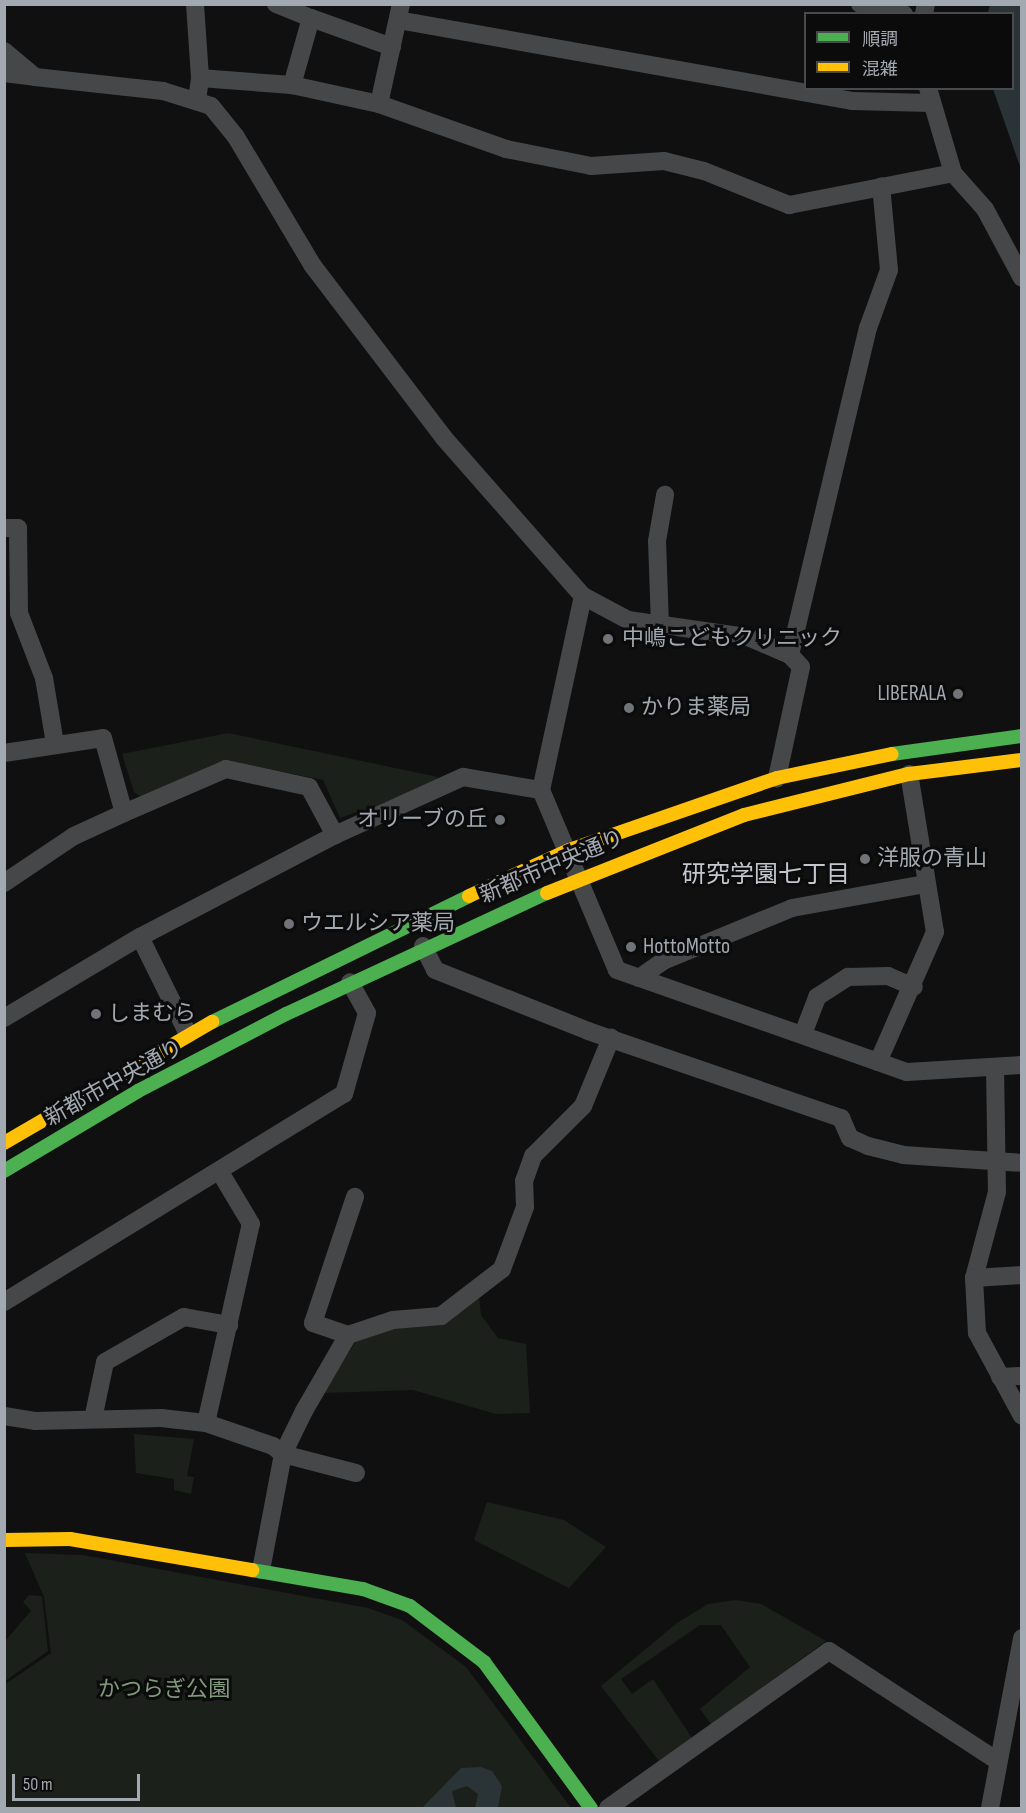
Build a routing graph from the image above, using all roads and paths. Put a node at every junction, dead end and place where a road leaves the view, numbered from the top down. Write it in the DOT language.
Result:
graph roads {
  1 [pos="195,4"];
  2 [pos="276,4"];
  3 [pos="860,4"];
  4 [pos="400,12"];
  5 [pos="895,12"];
  6 [pos="311,18"];
  7 [pos="392,47"];
  8 [pos="4,51"];
  9 [pos="4,73"];
  10 [pos="35,76"];
  11 [pos="200,78"];
  12 [pos="292,85"];
  13 [pos="929,96"];
  14 [pos="197,100"];
  15 [pos="379,104"];
  16 [pos="953,173"];
  17 [pos="881,186"];
  18 [pos="1022,278"];
  19 [pos="665,495"];
  20 [pos="4,528"];
  21 [pos="583,596"];
  22 [pos="12,618"];
  23 [pos="660,626"];
  24 [pos="790,655"];
  25 [pos="1022,736"];
  26 [pos="55,744"];
  27 [pos="4,753"];
  28 [pos="1022,760"];
  29 [pos="909,774"];
  30 [pos="777,778"];
  31 [pos="541,790"];
  32 [pos="124,813"];
  33 [pos="335,835"];
  34 [pos="568,850"];
  35 [pos="579,876"];
  36 [pos="4,883"];
  37 [pos="926,884"];
  38 [pos="140,937"];
  39 [pos="423,946"];
  40 [pos="639,978"];
  41 [pos="350,982"];
  42 [pos="914,987"];
  43 [pos="4,1018"];
  44 [pos="188,1034"];
  45 [pos="804,1034"];
  46 [pos="610,1038"];
  47 [pos="878,1062"];
  48 [pos="1022,1065"];
  49 [pos="994,1067"];
  50 [pos="4,1143"];
  51 [pos="1022,1163"];
  52 [pos="998,1164"];
  53 [pos="4,1171"];
  54 [pos="220,1172"];
  55 [pos="355,1197"];
  56 [pos="1022,1275"];
  57 [pos="974,1278"];
  58 [pos="4,1302"];
  59 [pos="229,1325"];
  60 [pos="348,1335"];
  61 [pos="1022,1376"];
  62 [pos="999,1377"];
  63 [pos="4,1416"];
  64 [pos="1022,1416"];
  65 [pos="93,1419"];
  66 [pos="206,1423"];
  67 [pos="283,1454"];
  68 [pos="356,1473"];
  69 [pos="4,1540"];
  70 [pos="261,1570"];
  71 [pos="1022,1638"];
  72 [pos="996,1760"];
  73 [pos="591,1809"];
  74 [pos="608,1809"];
  75 [pos="990,1809"];
  1 -- 11 [label="street"];
  2 -- 6 [label="street"];
  3 -- 5 [label="street"];
  4 -- 7 [label="street"];
  4 -- 13 [label="street"];
  6 -- 7 [label="street"];
  6 -- 12 [label="street"];
  7 -- 15 [label="street"];
  8 -- 10 [label="street"];
  9 -- 10 [label="street"];
  10 -- 14 [label="street"];
  11 -- 12 [label="street"];
  11 -- 14 [label="street"];
  12 -- 15 [label="street"];
  13 -- 16 [label="street"];
  14 -- 21 [label="street"];
  15 -- 17 [label="street"];
  16 -- 17 [label="street"];
  16 -- 18 [label="street"];
  17 -- 24 [label="street"];
  19 -- 23 [label="street"];
  20 -- 22 [label="street"];
  21 -- 23 [label="street"];
  21 -- 31 [label="street"];
  22 -- 26 [label="street"];
  23 -- 24 [label="street"];
  24 -- 30 [label="street"];
  25 -- 30 [label="main road, 新都市中央通り"];
  26 -- 27 [label="street"];
  26 -- 32 [label="street"];
  28 -- 29 [label="main road, 新都市中央通り"];
  29 -- 35 [label="main road, 新都市中央通り"];
  29 -- 37 [label="street"];
  30 -- 34 [label="main road, 新都市中央通り"];
  31 -- 33 [label="street"];
  31 -- 34 [label="street"];
  32 -- 33 [label="street"];
  32 -- 36 [label="street"];
  33 -- 38 [label="street"];
  34 -- 35 [label="street"];
  34 -- 44 [label="main road, 新都市中央通り"];
  35 -- 39 [label="main road, 新都市中央通り"];
  35 -- 40 [label="street"];
  37 -- 40 [label="street"];
  37 -- 42 [label="street"];
  38 -- 43 [label="street"];
  38 -- 44 [label="street"];
  39 -- 41 [label="main road, 新都市中央通り"];
  39 -- 46 [label="street"];
  40 -- 45 [label="street"];
  41 -- 53 [label="main road, 新都市中央通り"];
  41 -- 54 [label="street"];
  42 -- 45 [label="street"];
  42 -- 47 [label="street"];
  44 -- 50 [label="main road, 新都市中央通り"];
  45 -- 47 [label="street"];
  46 -- 52 [label="street"];
  46 -- 60 [label="street"];
  47 -- 49 [label="street"];
  48 -- 49 [label="street"];
  49 -- 52 [label="street"];
  51 -- 52 [label="street"];
  52 -- 57 [label="street"];
  54 -- 58 [label="street"];
  54 -- 59 [label="street"];
  55 -- 60 [label="street"];
  56 -- 57 [label="street"];
  57 -- 62 [label="street"];
  59 -- 65 [label="street"];
  59 -- 66 [label="street"];
  60 -- 67 [label="street"];
  61 -- 62 [label="street"];
  62 -- 64 [label="street"];
  63 -- 65 [label="street"];
  65 -- 66 [label="street"];
  66 -- 67 [label="street"];
  67 -- 68 [label="street"];
  67 -- 70 [label="street"];
  69 -- 70 [label="main road"];
  70 -- 73 [label="main road"];
  71 -- 72 [label="street"];
  72 -- 74 [label="street"];
  72 -- 75 [label="street"];
}
